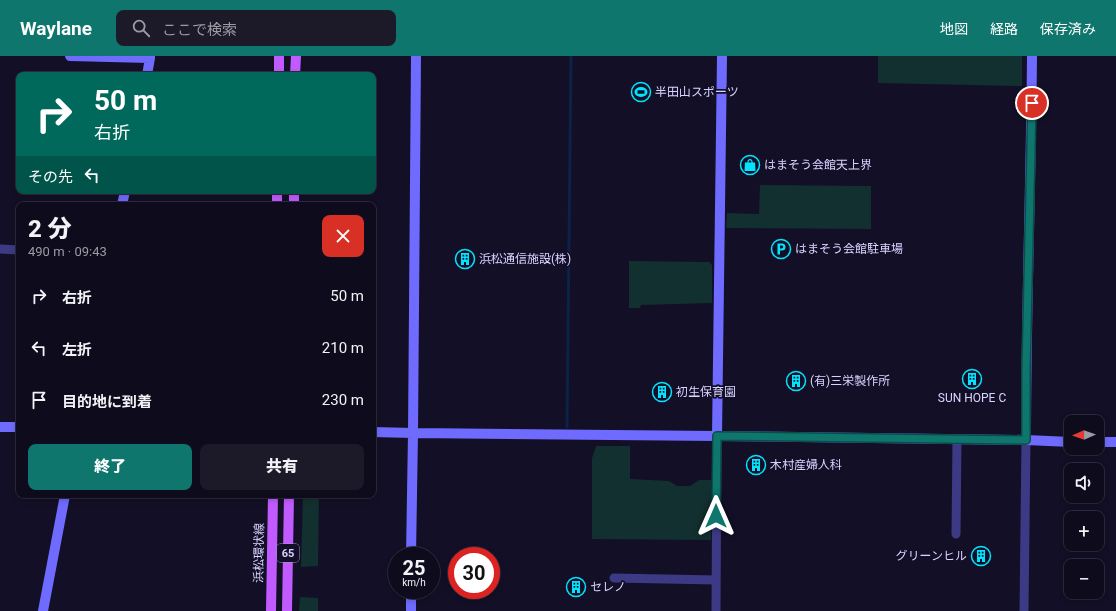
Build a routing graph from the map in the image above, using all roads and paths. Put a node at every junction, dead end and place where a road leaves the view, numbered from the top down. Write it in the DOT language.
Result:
graph roads {
  1 [pos="70,56"];
  2 [pos="279,56"];
  3 [pos="296,56"];
  4 [pos="416,56"];
  5 [pos="722,56"];
  6 [pos="1032,56"];
  7 [pos="150,57"];
  8 [pos="148,72"];
  9 [pos="279,72"];
  10 [pos="295,72"];
  11 [pos="0,249"];
  12 [pos="16,250"];
  13 [pos="0,427"];
  14 [pos="16,427"];
  15 [pos="376,432"];
  16 [pos="413,433"];
  17 [pos="717,436"];
  18 [pos="957,440"];
  19 [pos="1026,440"];
  20 [pos="1064,442"];
  21 [pos="1104,442"];
  22 [pos="1116,442"];
  23 [pos="64,498"];
  24 [pos="273,498"];
  25 [pos="289,498"];
  26 [pos="956,534"];
  27 [pos="412,547"];
  28 [pos="614,578"];
  29 [pos="716,580"];
  30 [pos="411,599"];
  31 [pos="43,611"];
  32 [pos="271,611"];
  33 [pos="287,611"];
  34 [pos="411,611"];
  35 [pos="716,611"];
  36 [pos="1024,611"];
  1 -- 7 [label="street"];
  2 -- 9 [label="main road"];
  3 -- 10 [label="main road"];
  4 -- 16 [label="street"];
  5 -- 17 [label="street"];
  6 -- 19 [label="street"];
  7 -- 8 [label="street"];
  11 -- 12 [label="street"];
  13 -- 14 [label="street"];
  15 -- 16 [label="street"];
  16 -- 17 [label="street"];
  16 -- 27 [label="street"];
  17 -- 18 [label="street"];
  17 -- 29 [label="street"];
  18 -- 19 [label="street"];
  18 -- 26 [label="street"];
  19 -- 20 [label="street"];
  19 -- 36 [label="street"];
  21 -- 22 [label="street"];
  23 -- 31 [label="street"];
  24 -- 32 [label="main road, 浜松環状線 / 65"];
  25 -- 33 [label="main road, 65"];
  28 -- 29 [label="street"];
  29 -- 35 [label="street"];
  30 -- 34 [label="street"];
}
